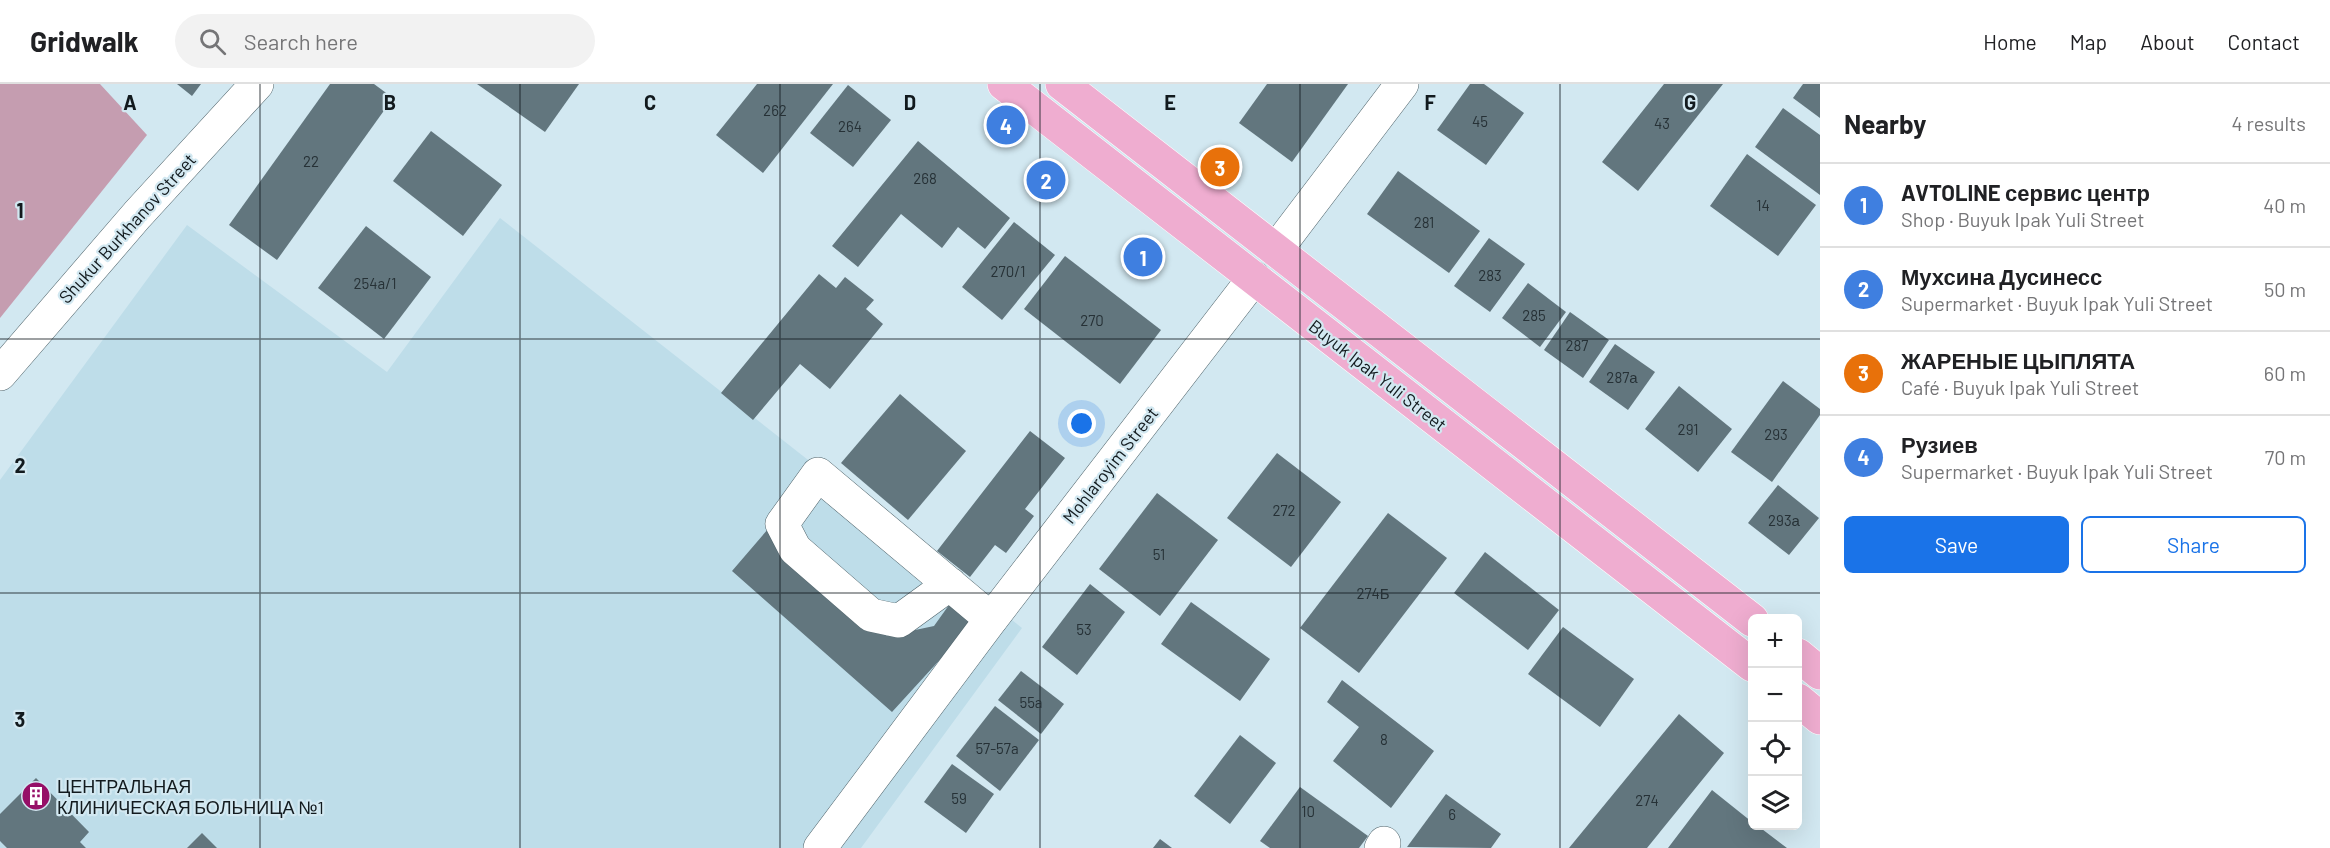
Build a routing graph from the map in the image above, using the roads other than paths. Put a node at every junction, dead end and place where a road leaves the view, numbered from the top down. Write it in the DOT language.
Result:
graph roads {
  1 [pos="257,84"];
  2 [pos="1004,84"];
  3 [pos="1062,84"];
  4 [pos="1402,84"];
  5 [pos="1276,250"];
  6 [pos="1254,278"];
  7 [pos="0,374"];
  8 [pos="950,584"];
  9 [pos="1748,617"];
  10 [pos="991,619"];
  11 [pos="1802,659"];
  12 [pos="1748,662"];
  13 [pos="1820,673"];
  14 [pos="1802,704"];
  15 [pos="1820,717"];
  16 [pos="820,848"];
  1 -- 7 [label="street, Shukur Burkhanov Street"];
  2 -- 6 [label="main road, Buyuk Ipak Yuli Street"];
  3 -- 5 [label="main road, Buyuk Ipak Yuli Street"];
  4 -- 5 [label="street, Mohlaroyim Street"];
  5 -- 6 [label="main road, Mohlaroyim Street"];
  5 -- 9 [label="main road, Buyuk Ipak Yuli Street"];
  6 -- 10 [label="street, Mohlaroyim Street"];
  6 -- 12 [label="main road, Buyuk Ipak Yuli Street"];
  8 -- 8 [label="street"];
  8 -- 10 [label="street"];
  10 -- 16 [label="street, Mohlaroyim Street"];
  11 -- 13 [label="main road"];
  14 -- 15 [label="main road"];
}
